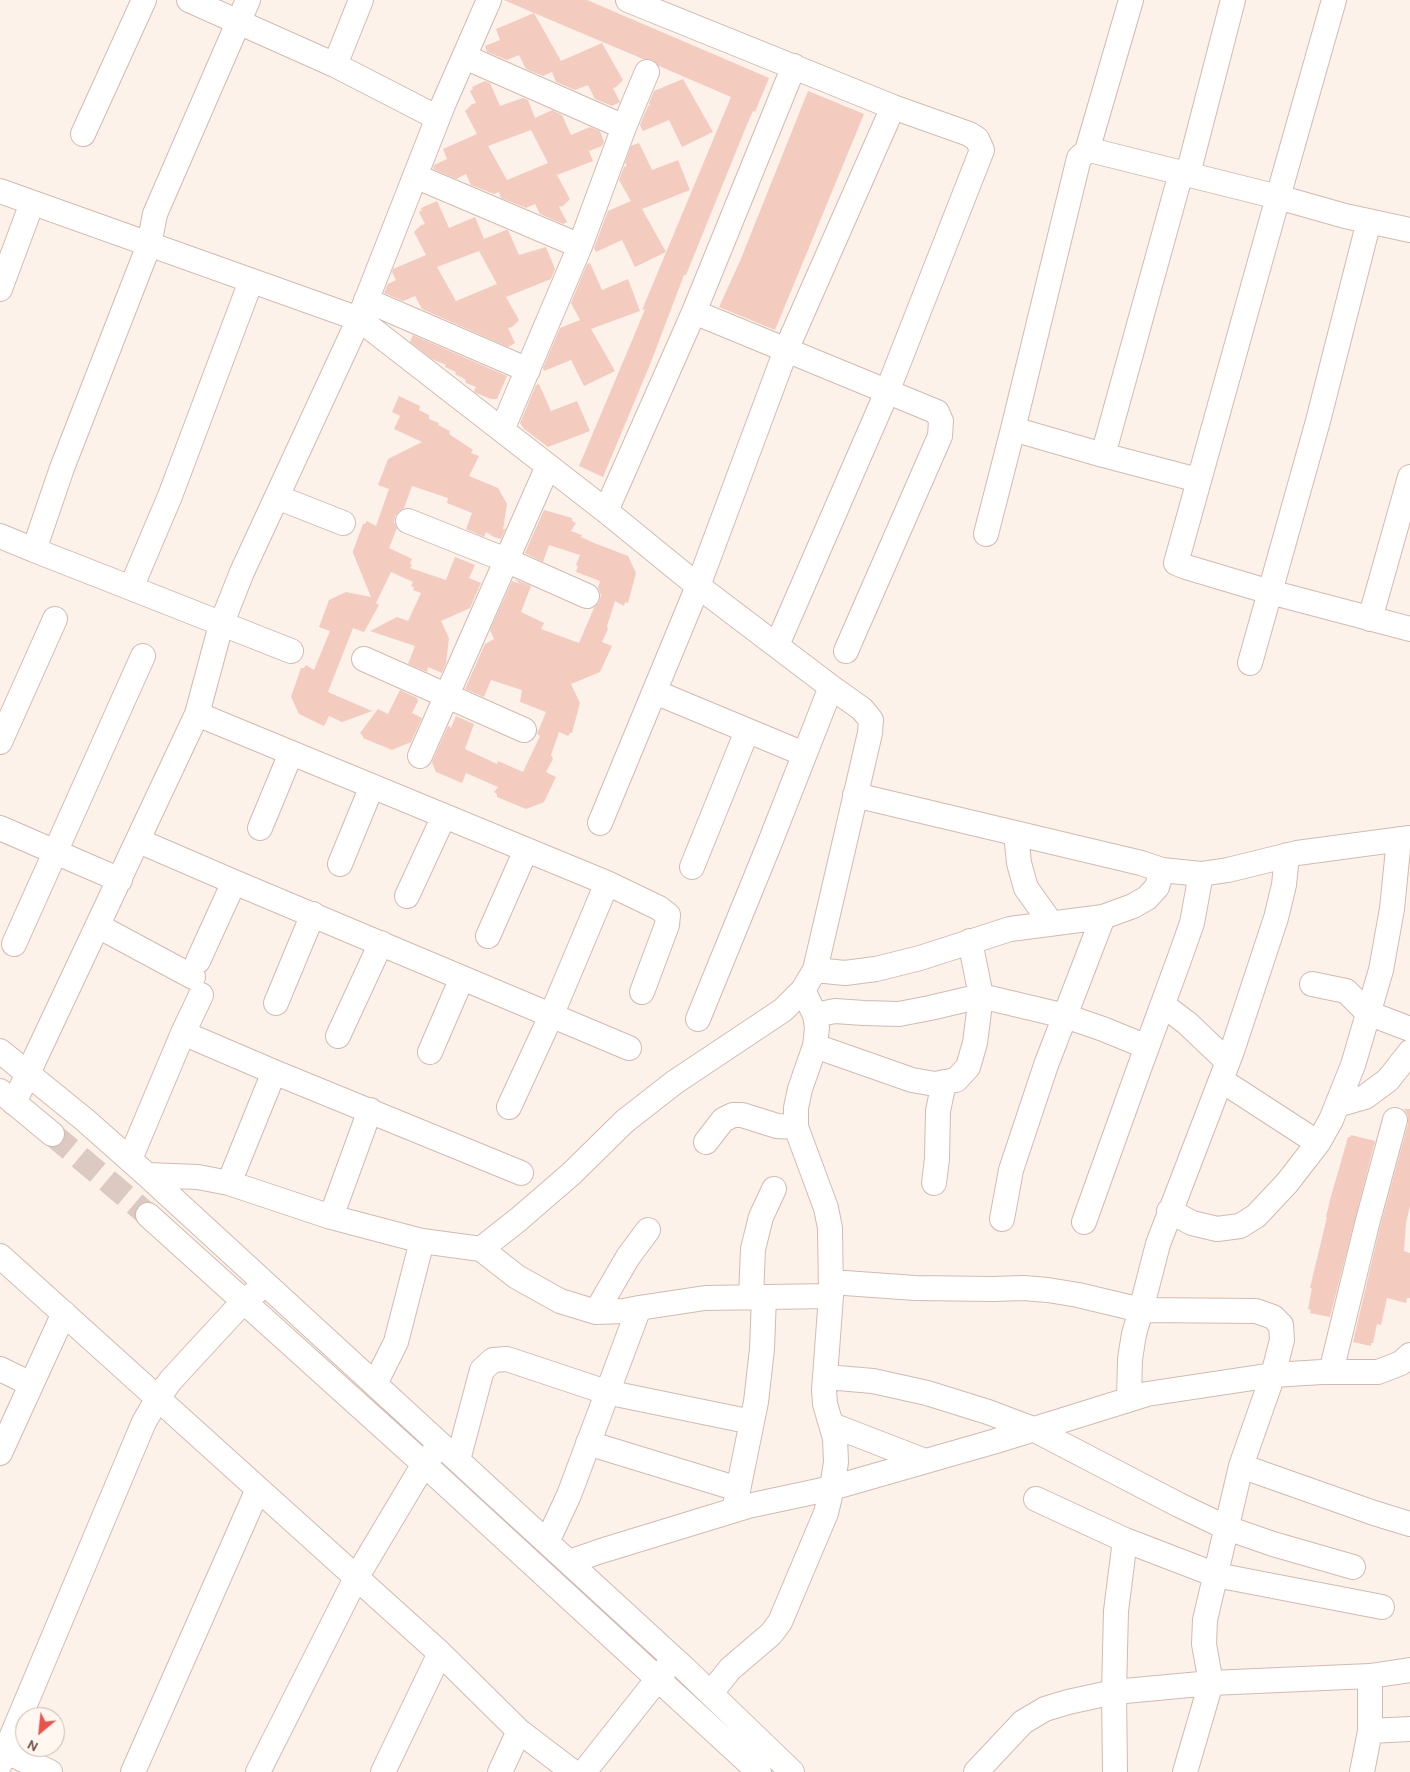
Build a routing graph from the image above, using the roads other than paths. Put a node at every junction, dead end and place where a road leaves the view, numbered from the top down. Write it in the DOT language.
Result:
graph roads {
  1 [pos="144,0"];
  2 [pos="189,0"];
  3 [pos="248,0"];
  4 [pos="361,0"];
  5 [pos="489,0"];
  6 [pos="628,0"];
  7 [pos="1131,0"];
  8 [pos="1233,0"];
  9 [pos="1334,0"];
  10 [pos="238,22"];
  11 [pos="465,58"];
  12 [pos="335,65"];
  13 [pos="794,66"];
  14 [pos="647,72"];
  15 [pos="893,107"];
  16 [pos="438,118"];
  17 [pos="624,127"];
  18 [pos="83,134"];
  19 [pos="1087,151"];
  20 [pos="1181,173"];
  21 [pos="416,176"];
  22 [pos="0,191"];
  23 [pos="1278,197"];
  24 [pos="32,203"];
  25 [pos="1369,221"];
  26 [pos="1410,230"];
  27 [pos="149,245"];
  28 [pos="580,246"];
  29 [pos="251,281"];
  30 [pos="0,289"];
  31 [pos="363,310"];
  32 [pos="694,312"];
  33 [pos="786,350"];
  34 [pos="528,370"];
  35 [pos="887,392"];
  36 [pos="1013,429"];
  37 [pos="502,430"];
  38 [pos="1103,455"];
  39 [pos="548,466"];
  40 [pos="1410,477"];
  41 [pos="1198,480"];
  42 [pos="277,498"];
  43 [pos="606,511"];
  44 [pos="408,521"];
  45 [pos="342,523"];
  46 [pos="986,534"];
  47 [pos="0,536"];
  48 [pos="34,550"];
  49 [pos="506,560"];
  50 [pos="698,586"];
  51 [pos="131,588"];
  52 [pos="1270,592"];
  53 [pos="587,596"];
  54 [pos="55,619"];
  55 [pos="1370,619"];
  56 [pos="221,625"];
  57 [pos="1410,630"];
  58 [pos="777,645"];
  59 [pos="291,651"];
  60 [pos="846,651"];
  61 [pos="143,656"];
  62 [pos="364,659"];
  63 [pos="1250,663"];
  64 [pos="831,687"];
  65 [pos="655,692"];
  66 [pos="446,696"];
  67 [pos="197,714"];
  68 [pos="524,730"];
  69 [pos="747,731"];
  70 [pos="0,742"];
  71 [pos="291,753"];
  72 [pos="804,754"];
  73 [pos="420,756"];
  74 [pos="372,786"];
  75 [pos="855,795"];
  76 [pos="444,816"];
  77 [pos="600,823"];
  78 [pos="0,828"];
  79 [pos="260,828"];
  80 [pos="1016,833"];
  81 [pos="1404,838"];
  82 [pos="139,841"];
  83 [pos="526,850"];
  84 [pos="54,852"];
  85 [pos="1287,855"];
  86 [pos="340,864"];
  87 [pos="692,867"];
  88 [pos="1162,870"];
  89 [pos="1201,874"];
  90 [pos="120,880"];
  91 [pos="234,882"];
  92 [pos="607,883"];
  93 [pos="407,896"];
  94 [pos="313,914"];
  95 [pos="1103,917"];
  96 [pos="1051,924"];
  97 [pos="98,926"];
  98 [pos="488,936"];
  99 [pos="970,941"];
  100 [pos="380,943"];
  101 [pos="14,944"];
  102 [pos="815,970"];
  103 [pos="198,978"];
  104 [pos="462,978"];
  105 [pos="1312,984"];
  106 [pos="802,990"];
  107 [pos="642,992"];
  108 [pos="982,996"];
  109 [pos="276,1003"];
  110 [pos="1163,1005"];
  111 [pos="815,1014"];
  112 [pos="1368,1014"];
  113 [pos="551,1016"];
  114 [pos="1065,1016"];
  115 [pos="698,1019"];
  116 [pos="1410,1029"];
  117 [pos="183,1032"];
  118 [pos="338,1036"];
  119 [pos="815,1046"];
  120 [pos="1147,1047"];
  121 [pos="629,1048"];
  122 [pos="0,1051"];
  123 [pos="430,1052"];
  124 [pos="1410,1052"];
  125 [pos="1224,1071"];
  126 [pos="274,1072"];
  127 [pos="28,1074"];
  128 [pos="944,1082"];
  129 [pos="7,1097"];
  130 [pos="1337,1105"];
  131 [pos="509,1107"];
  132 [pos="370,1110"];
  133 [pos="1395,1120"];
  134 [pos="796,1127"];
  135 [pos="52,1134"];
  136 [pos="706,1142"];
  137 [pos="1318,1143"];
  138 [pos="130,1159"];
  139 [pos="521,1173"];
  140 [pos="147,1175"];
  141 [pos="934,1182"];
  142 [pos="229,1183"];
  143 [pos="774,1189"];
  144 [pos="1169,1211"];
  145 [pos="148,1215"];
  146 [pos="331,1218"];
  147 [pos="1002,1219"];
  148 [pos="1084,1222"];
  149 [pos="648,1230"];
  150 [pos="422,1241"];
  151 [pos="481,1249"];
  152 [pos="0,1256"];
  153 [pos="266,1284"];
  154 [pos="831,1289"];
  155 [pos="758,1297"];
  156 [pos="243,1302"];
  157 [pos="1141,1310"];
  158 [pos="596,1312"];
  159 [pos="64,1313"];
  160 [pos="632,1314"];
  161 [pos="1410,1355"];
  162 [pos="0,1369"];
  163 [pos="1331,1372"];
  164 [pos="1273,1375"];
  165 [pos="826,1377"];
  166 [pos="31,1384"];
  167 [pos="375,1384"];
  168 [pos="606,1392"];
  169 [pos="158,1398"];
  170 [pos="1129,1400"];
  171 [pos="752,1422"];
  172 [pos="832,1425"];
  173 [pos="1034,1429"];
  174 [pos="588,1443"];
  175 [pos="449,1452"];
  176 [pos="0,1453"];
  177 [pos="925,1461"];
  178 [pos="424,1464"];
  179 [pos="1241,1466"];
  180 [pos="832,1488"];
  181 [pos="258,1489"];
  182 [pos="1036,1499"];
  183 [pos="736,1500"];
  184 [pos="1410,1524"];
  185 [pos="1227,1528"];
  186 [pos="1125,1540"];
  187 [pos="547,1542"];
  188 [pos="569,1562"];
  189 [pos="1354,1567"];
  190 [pos="1216,1575"];
  191 [pos="356,1578"];
  192 [pos="1382,1607"];
  193 [pos="440,1653"];
  194 [pos="674,1659"];
  195 [pos="1410,1670"];
  196 [pos="1370,1676"];
  197 [pos="658,1677"];
  198 [pos="1211,1683"];
  199 [pos="1114,1692"];
  200 [pos="710,1693"];
  201 [pos="1410,1729"];
  202 [pos="519,1731"];
  203 [pos="1370,1731"];
  204 [pos="2,1755"];
  205 [pos="50,1772"];
  206 [pos="133,1772"];
  207 [pos="258,1772"];
  208 [pos="383,1772"];
  209 [pos="500,1772"];
  210 [pos="573,1772"];
  211 [pos="584,1772"];
  212 [pos="759,1772"];
  213 [pos="792,1772"];
  214 [pos="976,1772"];
  215 [pos="1115,1772"];
  216 [pos="1186,1772"];
  217 [pos="1362,1772"];
  1 -- 18 [label="street"];
  2 -- 10 [label="street"];
  3 -- 10 [label="street"];
  4 -- 12 [label="street"];
  5 -- 11 [label="street"];
  6 -- 13 [label="street"];
  7 -- 19 [label="street"];
  8 -- 20 [label="street"];
  9 -- 23 [label="street"];
  10 -- 12 [label="street"];
  10 -- 27 [label="street"];
  11 -- 16 [label="street"];
  11 -- 17 [label="street"];
  12 -- 16 [label="street"];
  13 -- 15 [label="street"];
  13 -- 32 [label="street"];
  14 -- 17 [label="street"];
  15 -- 33 [label="street"];
  15 -- 35 [label="street"];
  16 -- 21 [label="street"];
  17 -- 28 [label="street"];
  19 -- 20 [label="street"];
  19 -- 36 [label="street"];
  20 -- 23 [label="street"];
  20 -- 38 [label="street"];
  21 -- 28 [label="street"];
  21 -- 31 [label="street"];
  22 -- 24 [label="street"];
  23 -- 25 [label="street"];
  23 -- 41 [label="street"];
  24 -- 27 [label="street"];
  24 -- 30 [label="street"];
  25 -- 26 [label="street"];
  25 -- 52 [label="street"];
  27 -- 29 [label="street"];
  27 -- 48 [label="street"];
  28 -- 34 [label="street"];
  29 -- 31 [label="street"];
  29 -- 51 [label="street"];
  31 -- 34 [label="street"];
  31 -- 37 [label="street"];
  31 -- 42 [label="street"];
  32 -- 33 [label="street"];
  32 -- 43 [label="street"];
  33 -- 35 [label="street"];
  33 -- 50 [label="street"];
  34 -- 37 [label="street"];
  35 -- 58 [label="street"];
  35 -- 60 [label="street"];
  36 -- 38 [label="street"];
  36 -- 46 [label="street"];
  37 -- 39 [label="street"];
  38 -- 41 [label="street"];
  39 -- 43 [label="street"];
  39 -- 49 [label="street"];
  40 -- 55 [label="street"];
  41 -- 52 [label="street"];
  42 -- 45 [label="street"];
  42 -- 56 [label="street"];
  43 -- 50 [label="street"];
  44 -- 49 [label="street"];
  47 -- 48 [label="street"];
  48 -- 51 [label="street"];
  49 -- 53 [label="street"];
  49 -- 66 [label="street"];
  50 -- 58 [label="street"];
  50 -- 65 [label="street"];
  51 -- 56 [label="street"];
  52 -- 55 [label="street"];
  52 -- 63 [label="street"];
  54 -- 70 [label="street"];
  55 -- 57 [label="street"];
  56 -- 59 [label="street"];
  56 -- 67 [label="street"];
  58 -- 64 [label="street"];
  61 -- 84 [label="street"];
  62 -- 66 [label="street"];
  64 -- 72 [label="street"];
  64 -- 75 [label="street"];
  65 -- 69 [label="street"];
  65 -- 77 [label="street"];
  66 -- 68 [label="street"];
  66 -- 73 [label="street"];
  67 -- 71 [label="street"];
  67 -- 82 [label="street"];
  69 -- 72 [label="street"];
  69 -- 87 [label="street"];
  71 -- 74 [label="street"];
  71 -- 79 [label="street"];
  72 -- 115 [label="street"];
  74 -- 76 [label="street"];
  74 -- 86 [label="street"];
  75 -- 80 [label="street"];
  75 -- 102 [label="street"];
  76 -- 83 [label="street"];
  76 -- 93 [label="street"];
  78 -- 84 [label="street"];
  80 -- 88 [label="street"];
  80 -- 96 [label="street"];
  81 -- 85 [label="street"];
  81 -- 112 [label="street"];
  82 -- 90 [label="street"];
  82 -- 91 [label="street"];
  83 -- 92 [label="street"];
  83 -- 98 [label="street"];
  84 -- 90 [label="street"];
  84 -- 101 [label="street"];
  85 -- 89 [label="street"];
  85 -- 125 [label="street"];
  88 -- 89 [label="street"];
  88 -- 95 [label="street"];
  89 -- 110 [label="street"];
  90 -- 97 [label="street"];
  91 -- 94 [label="street"];
  91 -- 103 [label="street"];
  92 -- 107 [label="street"];
  92 -- 113 [label="street"];
  94 -- 100 [label="street"];
  94 -- 109 [label="street"];
  95 -- 96 [label="street"];
  95 -- 114 [label="street"];
  96 -- 99 [label="street"];
  97 -- 103 [label="street"];
  97 -- 127 [label="street"];
  99 -- 102 [label="street"];
  99 -- 108 [label="street"];
  100 -- 104 [label="street"];
  100 -- 118 [label="street"];
  102 -- 106 [label="street"];
  103 -- 117 [label="street"];
  104 -- 113 [label="street"];
  104 -- 123 [label="street"];
  105 -- 112 [label="street"];
  106 -- 111 [label="street"];
  106 -- 151 [label="street"];
  108 -- 111 [label="street"];
  108 -- 114 [label="street"];
  108 -- 128 [label="street"];
  110 -- 120 [label="street"];
  110 -- 125 [label="street"];
  111 -- 119 [label="street"];
  112 -- 116 [label="street"];
  112 -- 130 [label="street"];
  113 -- 121 [label="street"];
  113 -- 131 [label="street"];
  114 -- 120 [label="street"];
  114 -- 147 [label="street"];
  117 -- 126 [label="street"];
  117 -- 138 [label="street"];
  119 -- 128 [label="street"];
  119 -- 134 [label="street"];
  120 -- 148 [label="street"];
  122 -- 127 [label="street"];
  124 -- 130 [label="street"];
  125 -- 137 [label="street"];
  125 -- 144 [label="street"];
  126 -- 132 [label="street"];
  126 -- 142 [label="street"];
  127 -- 129 [label="street"];
  127 -- 138 [label="street"];
  128 -- 141 [label="street"];
  129 -- 135 [label="street"];
  130 -- 137 [label="street"];
  132 -- 139 [label="street"];
  132 -- 146 [label="street"];
  133 -- 163 [label="street"];
  134 -- 136 [label="street"];
  134 -- 154 [label="street"];
  137 -- 144 [label="street"];
  138 -- 140 [label="street"];
  140 -- 142 [label="street"];
  140 -- 153 [label="street"];
  142 -- 146 [label="street"];
  143 -- 155 [label="street"];
  144 -- 157 [label="street"];
  145 -- 156 [label="street"];
  146 -- 150 [label="street"];
  149 -- 158 [label="street"];
  150 -- 151 [label="street"];
  150 -- 167 [label="street"];
  151 -- 158 [label="street"];
  152 -- 159 [label="street"];
  153 -- 156 [label="street"];
  153 -- 167 [label="street"];
  154 -- 155 [label="street"];
  154 -- 157 [label="street"];
  154 -- 165 [label="street"];
  155 -- 160 [label="street"];
  155 -- 171 [label="street"];
  156 -- 169 [label="street"];
  156 -- 178 [label="street"];
  157 -- 164 [label="street"];
  157 -- 170 [label="street"];
  158 -- 160 [label="street"];
  159 -- 166 [label="street"];
  159 -- 169 [label="street"];
  160 -- 168 [label="street"];
  161 -- 163 [label="street"];
  162 -- 166 [label="street"];
  163 -- 164 [label="street"];
  164 -- 170 [label="street"];
  164 -- 179 [label="street"];
  165 -- 172 [label="street"];
  165 -- 173 [label="street"];
  166 -- 176 [label="street"];
  167 -- 175 [label="street"];
  168 -- 171 [label="street"];
  168 -- 174 [label="street"];
  168 -- 175 [label="street"];
  169 -- 181 [label="street"];
  169 -- 204 [label="street"];
  170 -- 173 [label="street"];
  171 -- 183 [label="street"];
  172 -- 177 [label="street"];
  172 -- 180 [label="street"];
  173 -- 177 [label="street"];
  173 -- 185 [label="street"];
  174 -- 183 [label="street"];
  174 -- 187 [label="street"];
  175 -- 178 [label="street"];
  175 -- 187 [label="street"];
  177 -- 180 [label="street"];
  178 -- 191 [label="street"];
  178 -- 197 [label="street"];
  179 -- 184 [label="street"];
  179 -- 185 [label="street"];
  180 -- 183 [label="street"];
  180 -- 200 [label="street"];
  181 -- 191 [label="street"];
  181 -- 206 [label="street"];
  182 -- 186 [label="street"];
  183 -- 188 [label="street"];
  185 -- 189 [label="street"];
  185 -- 190 [label="street"];
  186 -- 190 [label="street"];
  186 -- 199 [label="street"];
  187 -- 188 [label="street"];
  188 -- 194 [label="street"];
  190 -- 192 [label="street"];
  190 -- 198 [label="street"];
  191 -- 193 [label="street"];
  191 -- 207 [label="street"];
  193 -- 202 [label="street"];
  193 -- 208 [label="street"];
  194 -- 197 [label="street"];
  194 -- 200 [label="street"];
  195 -- 196 [label="street"];
  196 -- 198 [label="street"];
  196 -- 203 [label="street"];
  197 -- 211 [label="street"];
  197 -- 212 [label="street"];
  198 -- 199 [label="street"];
  198 -- 216 [label="street"];
  199 -- 214 [label="street"];
  199 -- 215 [label="street"];
  200 -- 213 [label="street"];
  201 -- 203 [label="street"];
  202 -- 209 [label="street"];
  202 -- 210 [label="street"];
  203 -- 217 [label="street"];
  204 -- 205 [label="street"];
}
